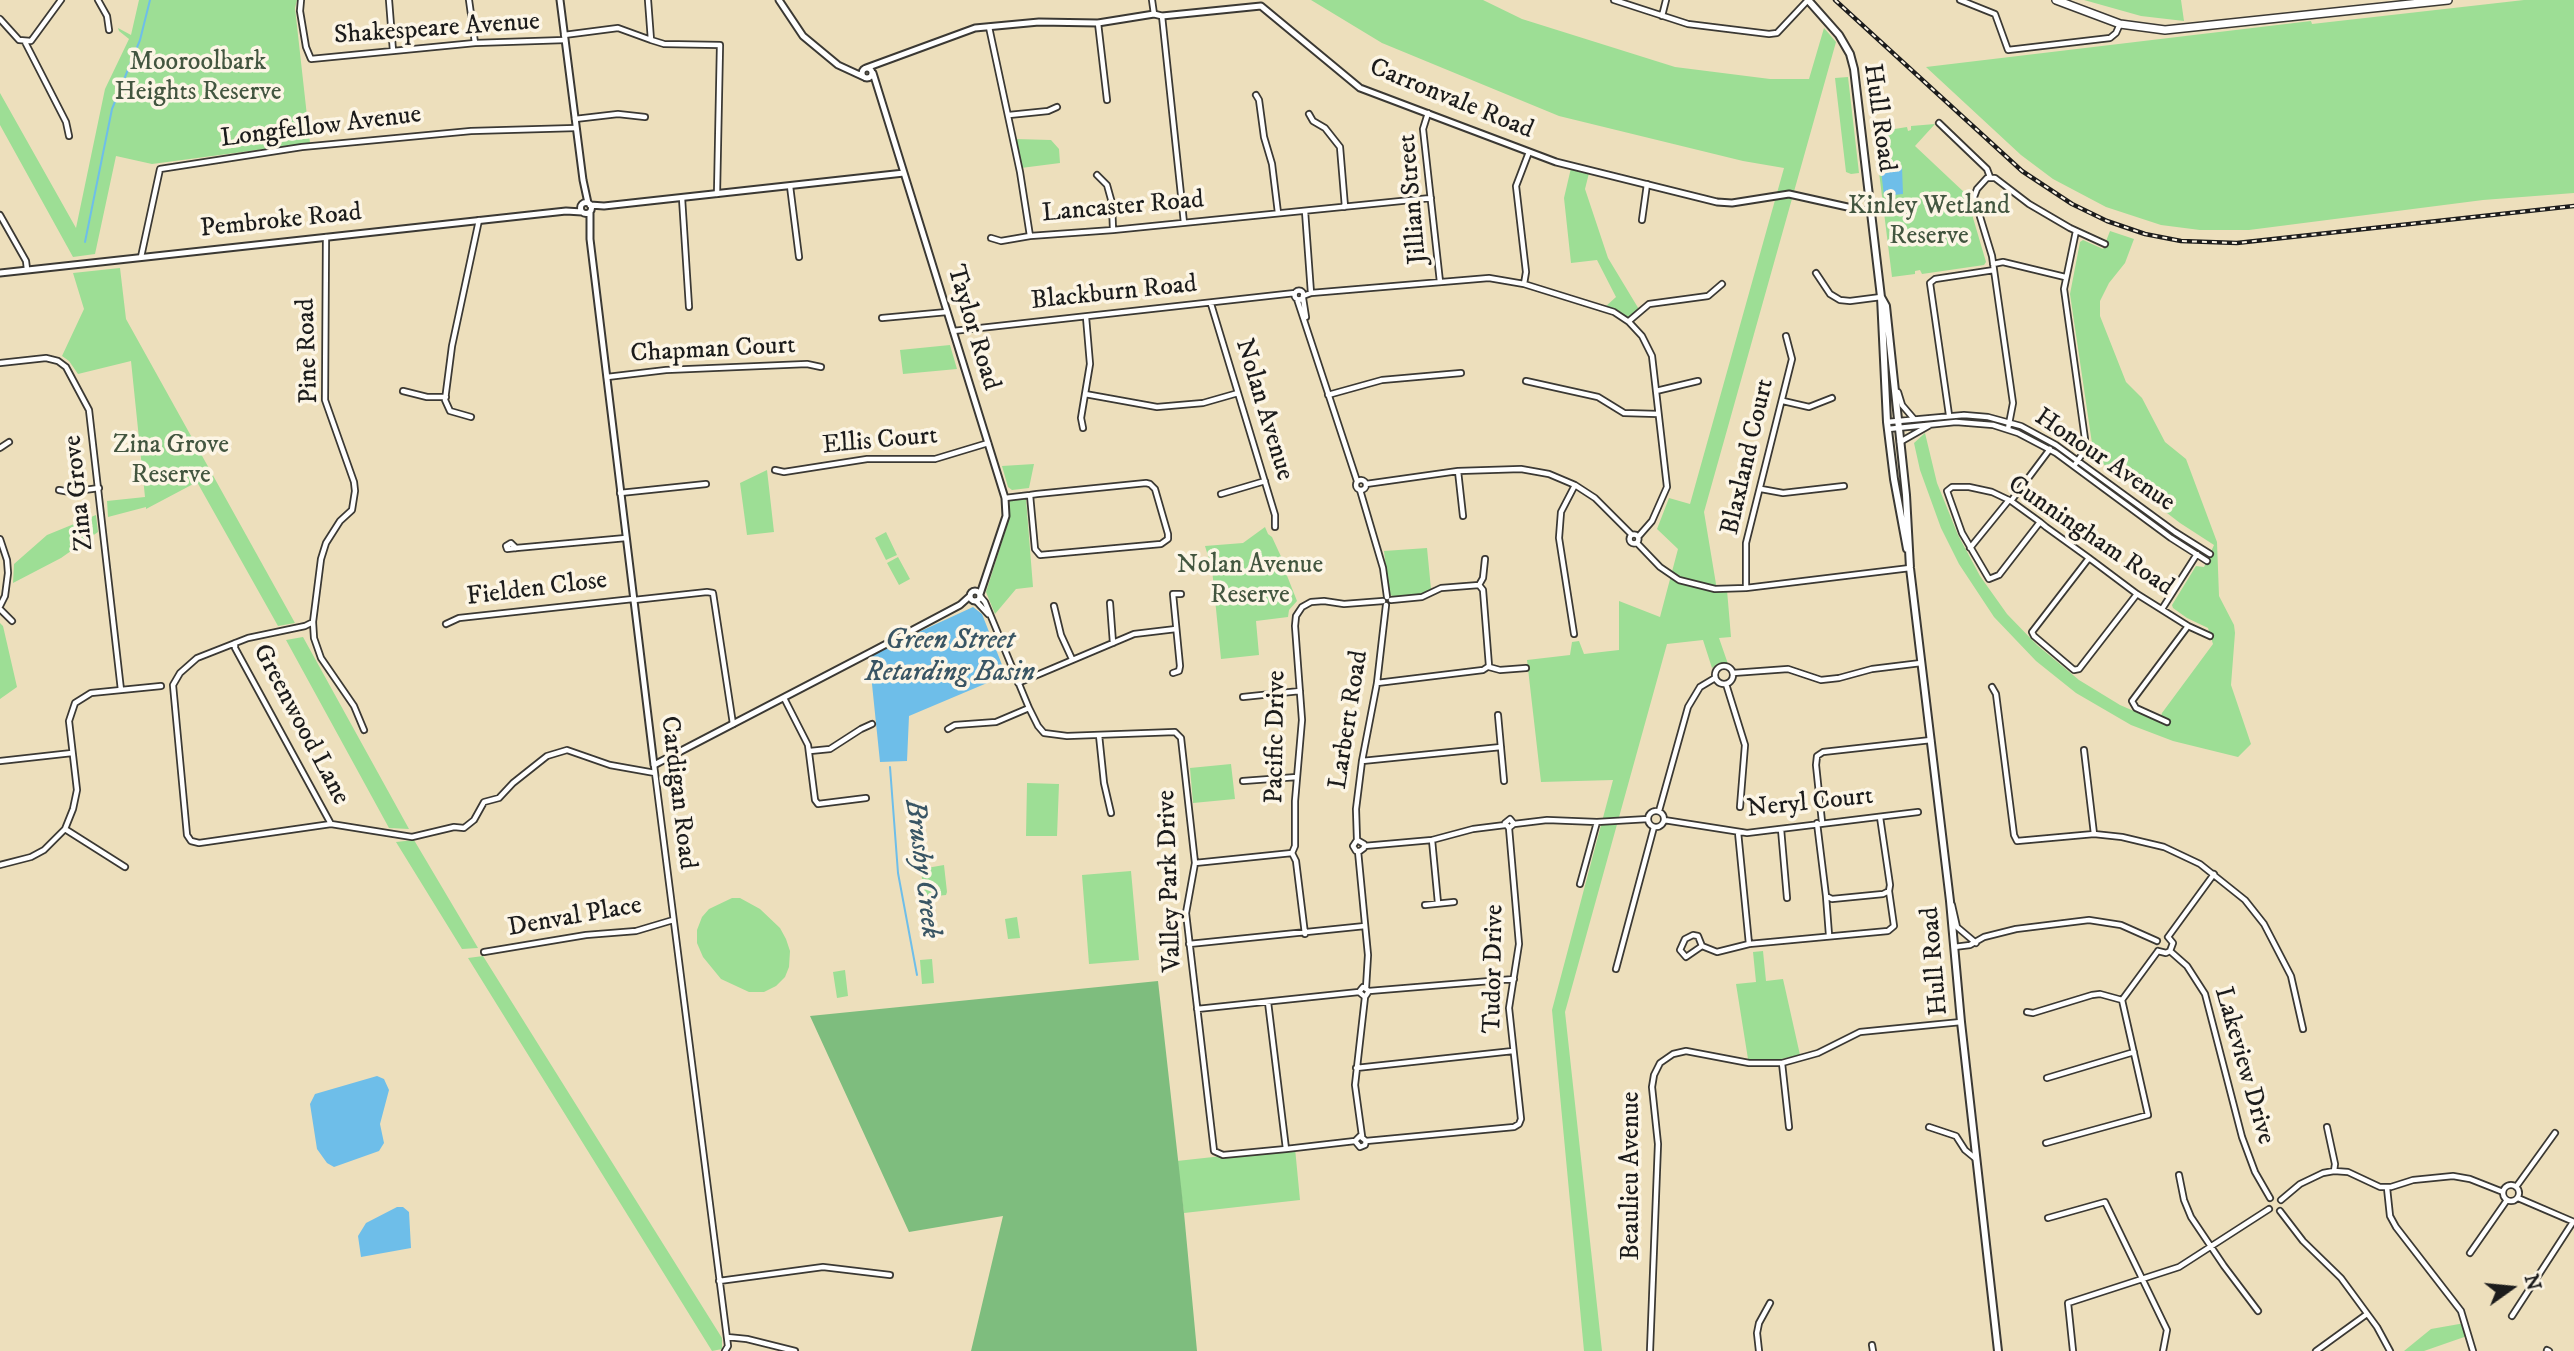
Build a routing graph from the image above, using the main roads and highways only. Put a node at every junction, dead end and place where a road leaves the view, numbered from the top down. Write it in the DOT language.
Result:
graph roads {
  1 [pos="1808,0"];
  2 [pos="2056,0"];
  3 [pos="2448,0"];
  4 [pos="1881,297"];
  5 [pos="1910,568"];
  6 [pos="1998,1351"];
  1 -- 4 [label="main road, Hull Road"];
  2 -- 3 [label="main road"];
  4 -- 5 [label="main road, Hull Road"];
  4 -- 5 [label="main road, Hull Road"];
  5 -- 6 [label="main road, Hull Road"];
}
